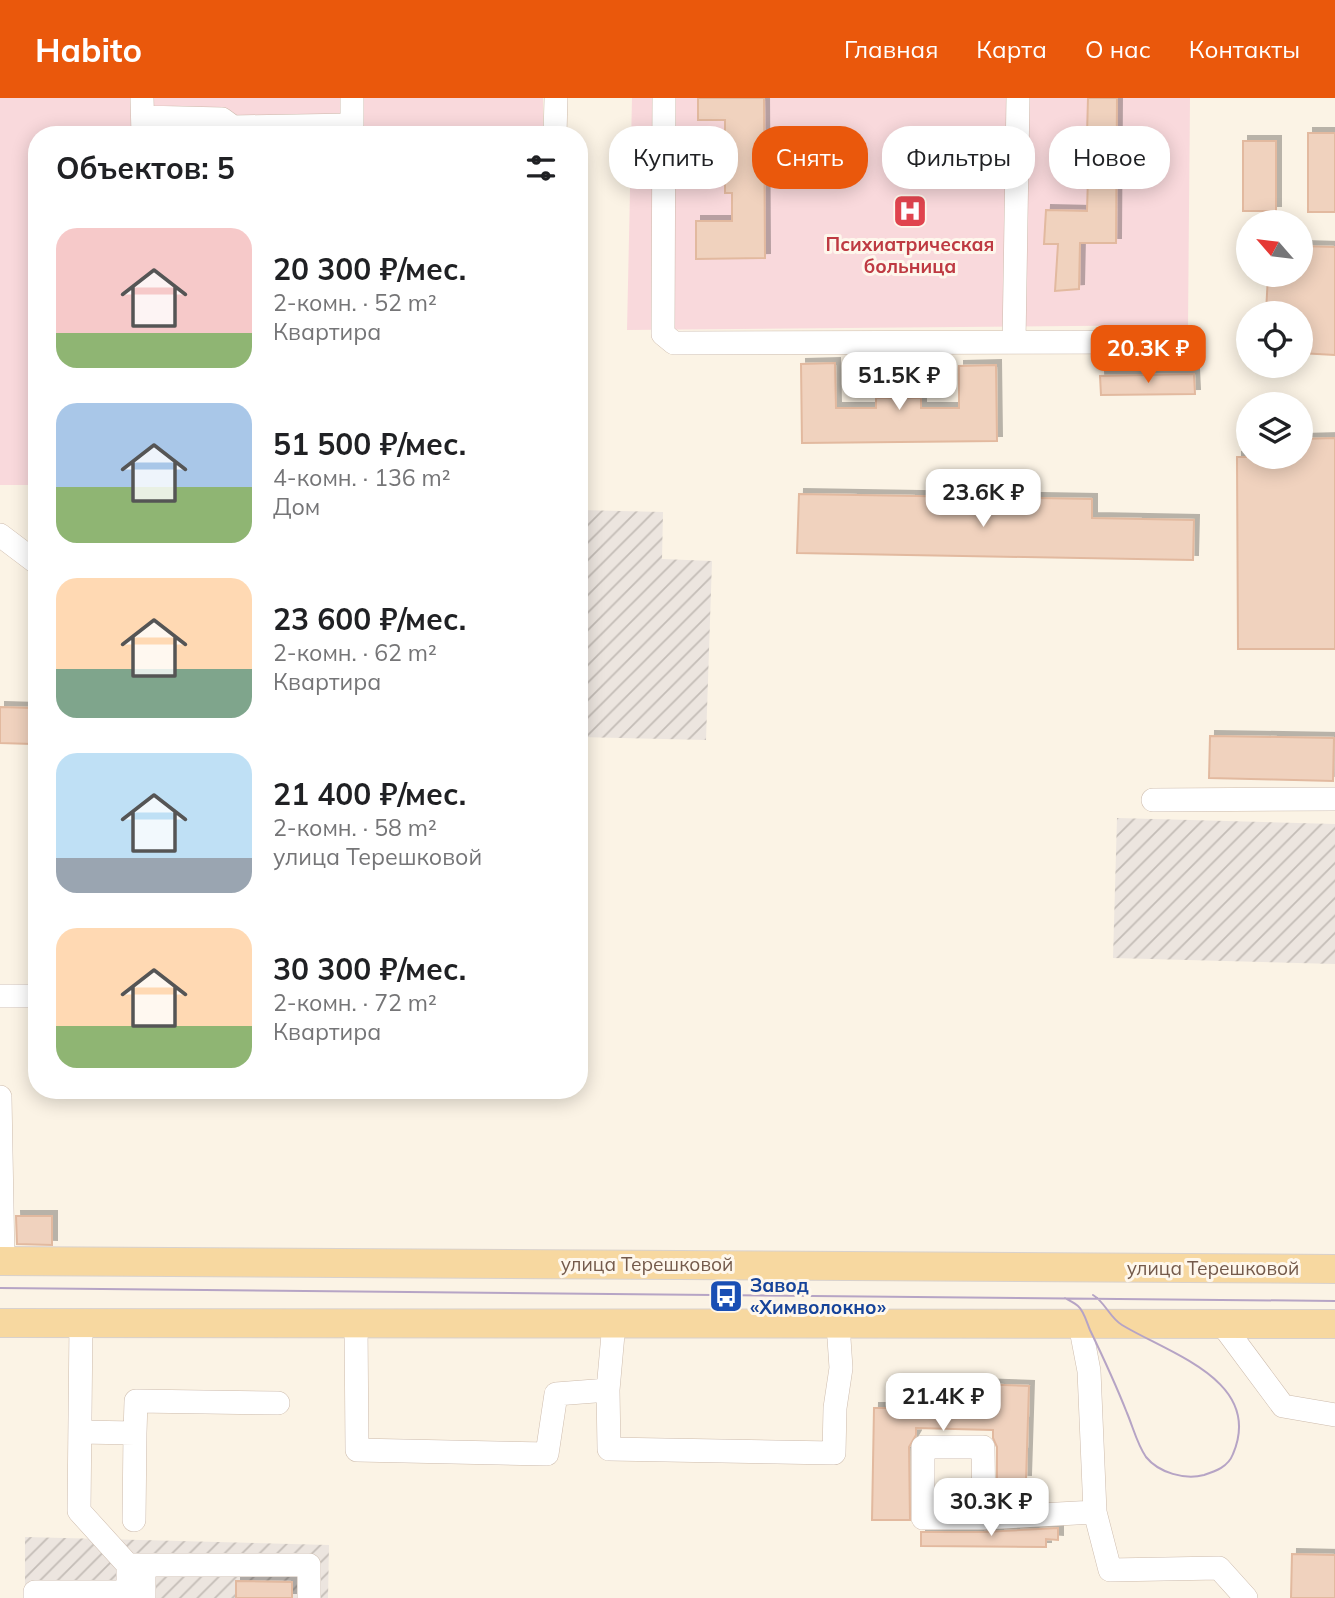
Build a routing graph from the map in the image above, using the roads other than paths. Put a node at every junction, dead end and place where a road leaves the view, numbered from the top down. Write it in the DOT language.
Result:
graph roads {
  1 [pos="352,98"];
  2 [pos="556,98"];
  3 [pos="664,98"];
  4 [pos="1017,98"];
  5 [pos="143,116"];
  6 [pos="230,126"];
  7 [pos="332,126"];
  8 [pos="555,126"];
  9 [pos="1014,342"];
  10 [pos="1178,342"];
  11 [pos="0,535"];
  12 [pos="28,556"];
  13 [pos="1335,799"];
  14 [pos="1153,800"];
  15 [pos="0,996"];
  16 [pos="28,996"];
  17 [pos="0,1097"];
  18 [pos="1,1261"];
  19 [pos="1335,1269"];
  20 [pos="0,1323"];
  21 [pos="80,1323"];
  22 [pos="356,1323"];
  23 [pos="614,1324"];
  24 [pos="838,1324"];
  25 [pos="1080,1324"];
  26 [pos="1222,1324"];
  27 [pos="1335,1324"];
  28 [pos="608,1390"];
  29 [pos="278,1403"];
  30 [pos="1335,1415"];
  31 [pos="79,1432"];
  32 [pos="135,1433"];
  33 [pos="1095,1512"];
  34 [pos="984,1518"];
  35 [pos="134,1520"];
  36 [pos="136,1565"];
  37 [pos="35,1598"];
  38 [pos="144,1598"];
  39 [pos="309,1598"];
  40 [pos="1246,1598"];
  1 -- 7 [label="lane"];
  2 -- 8 [label="lane"];
  3 -- 9 [label="lane"];
  4 -- 9 [label="lane"];
  5 -- 6 [label="lane"];
  9 -- 10 [label="lane"];
  11 -- 12 [label="lane"];
  13 -- 14 [label="lane"];
  15 -- 16 [label="lane"];
  17 -- 18 [label="lane"];
  18 -- 19 [label="main road, улица Терешковой"];
  20 -- 21 [label="main road"];
  21 -- 22 [label="main road"];
  21 -- 31 [label="lane"];
  22 -- 23 [label="main road"];
  22 -- 28 [label="lane"];
  23 -- 24 [label="main road"];
  23 -- 28 [label="lane"];
  24 -- 25 [label="main road"];
  24 -- 28 [label="lane"];
  25 -- 26 [label="main road"];
  25 -- 33 [label="lane"];
  26 -- 27 [label="main road"];
  26 -- 30 [label="lane"];
  29 -- 32 [label="lane"];
  31 -- 32 [label="lane"];
  31 -- 36 [label="lane"];
  32 -- 35 [label="lane"];
  33 -- 34 [label="lane"];
  33 -- 40 [label="lane"];
  36 -- 37 [label="lane"];
  36 -- 38 [label="lane"];
  36 -- 39 [label="lane"];
}
